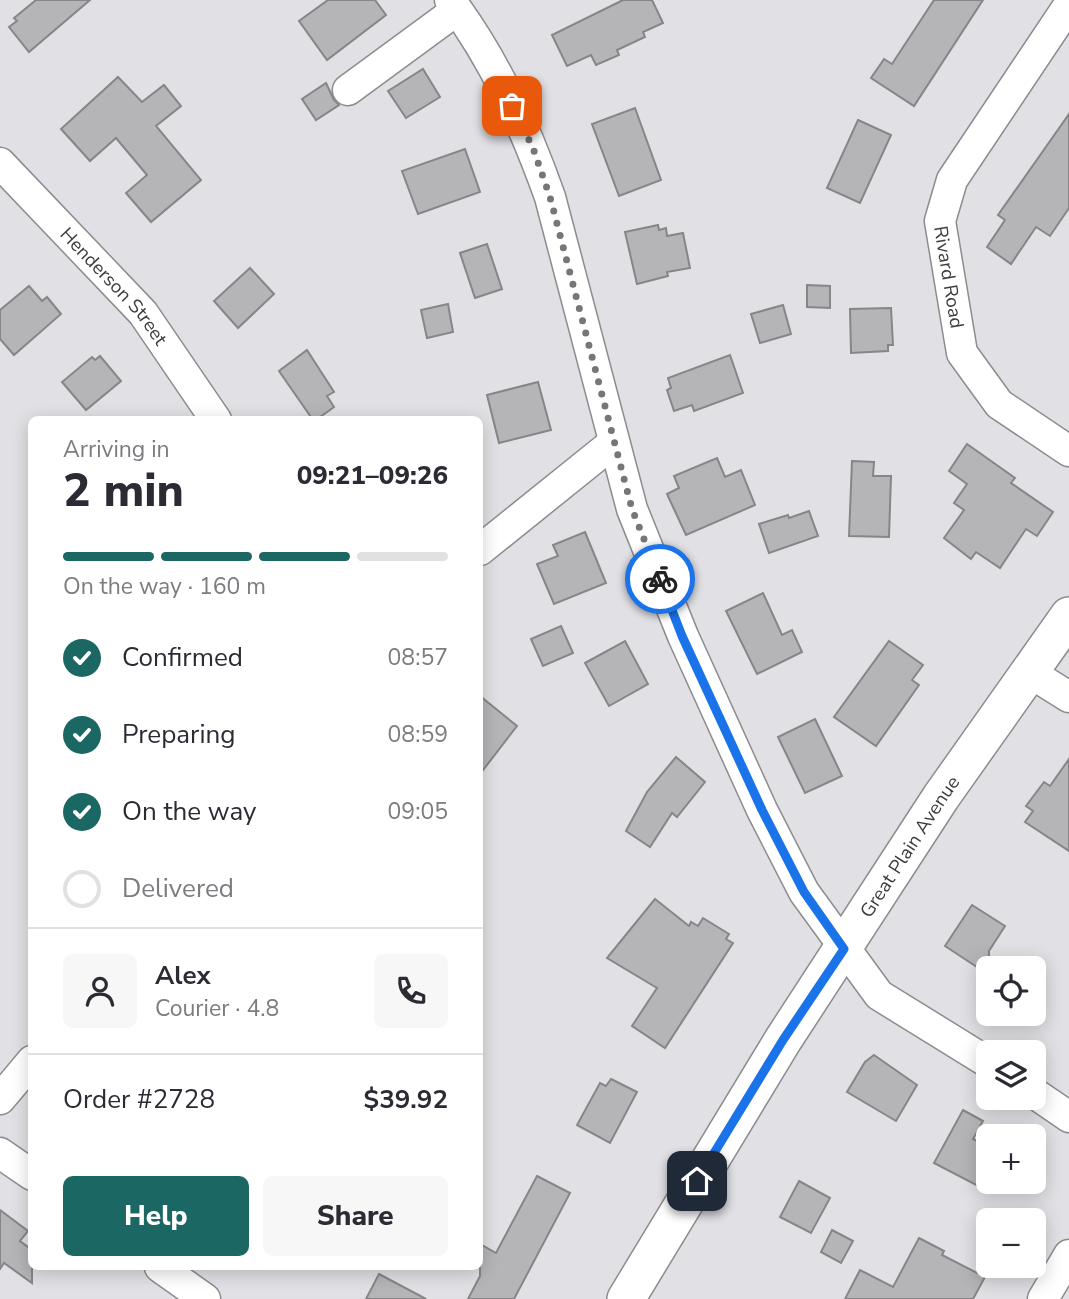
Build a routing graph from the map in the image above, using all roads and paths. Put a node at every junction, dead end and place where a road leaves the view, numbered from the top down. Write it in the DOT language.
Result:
graph roads {
  1 [pos="454,5"];
  2 [pos="1069,5"];
  3 [pos="348,90"];
  4 [pos="0,163"];
  5 [pos="213,416"];
  6 [pos="613,443"];
  7 [pos="1069,452"];
  8 [pos="483,548"];
  9 [pos="1069,616"];
  10 [pos="1029,672"];
  11 [pos="1069,698"];
  12 [pos="844,949"];
  13 [pos="976,1055"];
  14 [pos="28,1066"];
  15 [pos="0,1099"];
  16 [pos="1046,1101"];
  17 [pos="1069,1116"];
  18 [pos="0,1153"];
  19 [pos="28,1172"];
  20 [pos="1069,1255"];
  21 [pos="164,1270"];
  22 [pos="205,1299"];
  23 [pos="626,1299"];
  24 [pos="1043,1299"];
  1 -- 3 [label="street"];
  1 -- 6 [label="street"];
  2 -- 7 [label="street, Rivard Road"];
  4 -- 5 [label="street, Henderson Street"];
  6 -- 8 [label="street"];
  6 -- 12 [label="street"];
  9 -- 10 [label="main road, Great Plain Avenue"];
  10 -- 11 [label="street"];
  10 -- 12 [label="main road, Great Plain Avenue"];
  12 -- 13 [label="street"];
  12 -- 23 [label="main road, Great Plain Avenue"];
  14 -- 15 [label="street"];
  16 -- 17 [label="street"];
  18 -- 19 [label="street"];
  20 -- 24 [label="street"];
  21 -- 22 [label="street"];
}
